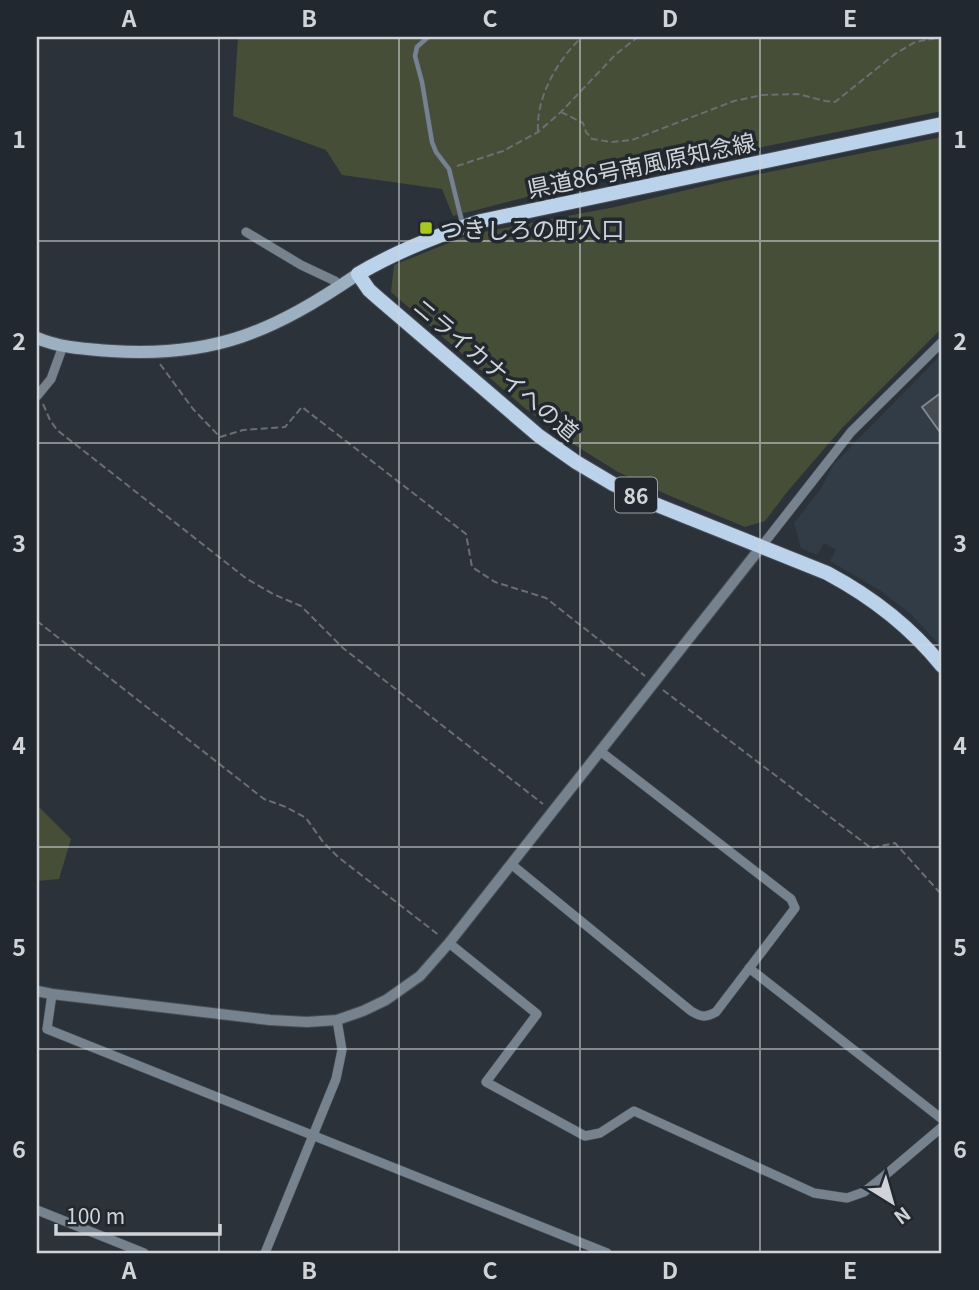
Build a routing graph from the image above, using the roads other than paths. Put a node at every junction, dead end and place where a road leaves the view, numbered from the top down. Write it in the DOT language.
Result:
graph roads {
  1 [pos="428,37"];
  2 [pos="942,124"];
  3 [pos="463,226"];
  4 [pos="246,232"];
  5 [pos="358,274"];
  6 [pos="340,286"];
  7 [pos="37,338"];
  8 [pos="942,342"];
  9 [pos="63,346"];
  10 [pos="38,395"];
  11 [pos="761,547"];
  12 [pos="942,666"];
  13 [pos="600,751"];
  14 [pos="511,864"];
  15 [pos="449,943"];
  16 [pos="749,968"];
  17 [pos="37,991"];
  18 [pos="51,994"];
  19 [pos="337,1020"];
  20 [pos="942,1119"];
  21 [pos="942,1127"];
  22 [pos="313,1135"];
  23 [pos="37,1210"];
  24 [pos="144,1253"];
  25 [pos="265,1253"];
  26 [pos="607,1253"];
  1 -- 3 [label="lane"];
  2 -- 3 [label="main road, 県道86号南風原知念線"];
  3 -- 5 [label="main road, 県道86号南風原知念線"];
  4 -- 6 [label="street"];
  5 -- 6 [label="main road"];
  5 -- 11 [label="main road, ニライカナイへの道 / 86"];
  6 -- 9 [label="main road"];
  7 -- 9 [label="main road"];
  8 -- 11 [label="street"];
  9 -- 10 [label="street"];
  11 -- 12 [label="main road, ニライカナイへの道 / 86"];
  11 -- 13 [label="street"];
  13 -- 14 [label="street"];
  13 -- 16 [label="street"];
  14 -- 15 [label="street"];
  14 -- 16 [label="street"];
  15 -- 19 [label="street"];
  15 -- 21 [label="street"];
  16 -- 20 [label="street"];
  17 -- 18 [label="street"];
  18 -- 19 [label="street"];
  18 -- 22 [label="street"];
  19 -- 22 [label="street"];
  22 -- 25 [label="street"];
  22 -- 26 [label="street"];
  23 -- 24 [label="street"];
}
